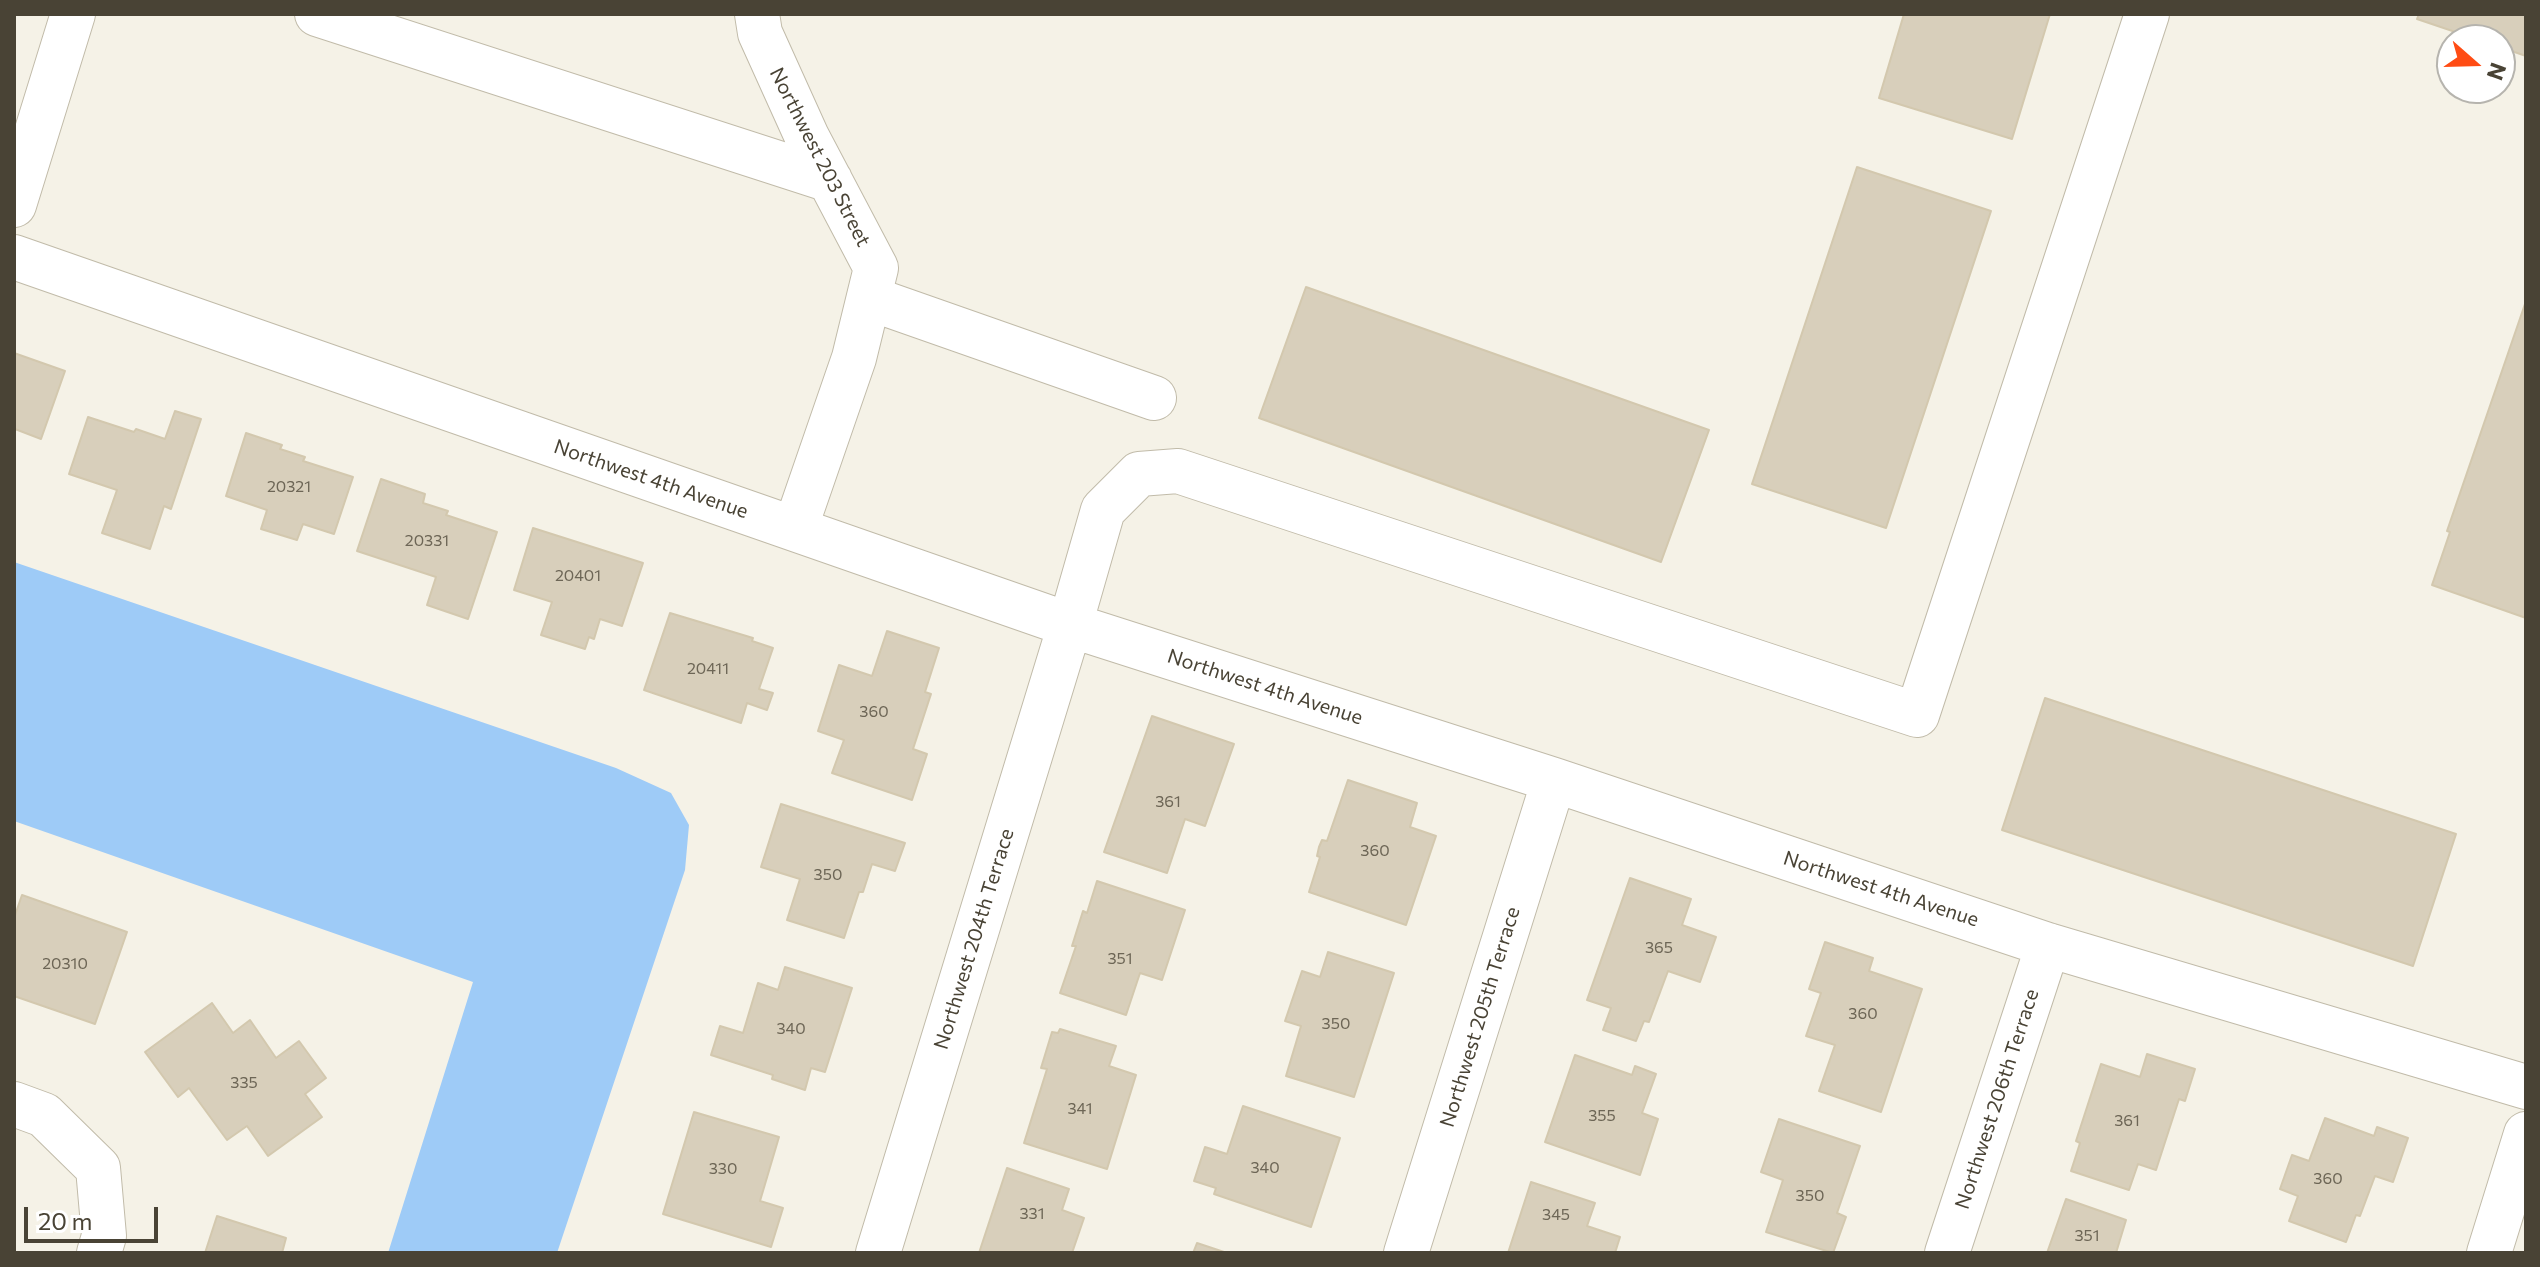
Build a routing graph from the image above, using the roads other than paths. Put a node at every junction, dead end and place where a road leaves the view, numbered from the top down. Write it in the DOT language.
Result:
graph roads {
  1 [pos="73,14"];
  2 [pos="317,14"];
  3 [pos="757,14"];
  4 [pos="2147,14"];
  5 [pos="383,24"];
  6 [pos="830,180"];
  7 [pos="14,205"];
  8 [pos="14,257"];
  9 [pos="869,298"];
  10 [pos="1154,398"];
  11 [pos="795,529"];
  12 [pos="1070,625"];
  13 [pos="1554,780"];
  14 [pos="2048,945"];
  15 [pos="2526,1087"];
  16 [pos="14,1104"];
  17 [pos="2526,1134"];
  18 [pos="99,1253"];
  19 [pos="878,1253"];
  20 [pos="1406,1253"];
  21 [pos="1947,1253"];
  22 [pos="2489,1253"];
  1 -- 7 [label="street"];
  2 -- 5 [label="street"];
  3 -- 6 [label="street, Northwest 203 Street"];
  4 -- 12 [label="street, Northwest 204th Terrace"];
  5 -- 6 [label="street"];
  6 -- 9 [label="street, Northwest 203 Street"];
  8 -- 11 [label="street, Northwest 4th Avenue"];
  9 -- 10 [label="street"];
  9 -- 11 [label="street, Northwest 203 Street"];
  11 -- 12 [label="street, Northwest 4th Avenue"];
  12 -- 13 [label="street, Northwest 4th Avenue"];
  12 -- 19 [label="street, Northwest 204th Terrace"];
  13 -- 14 [label="street, Northwest 4th Avenue"];
  13 -- 20 [label="street, Northwest 205th Terrace"];
  14 -- 15 [label="street, Northwest 4th Avenue"];
  14 -- 21 [label="street, Northwest 206th Terrace"];
  16 -- 18 [label="street"];
  17 -- 22 [label="street"];
}
